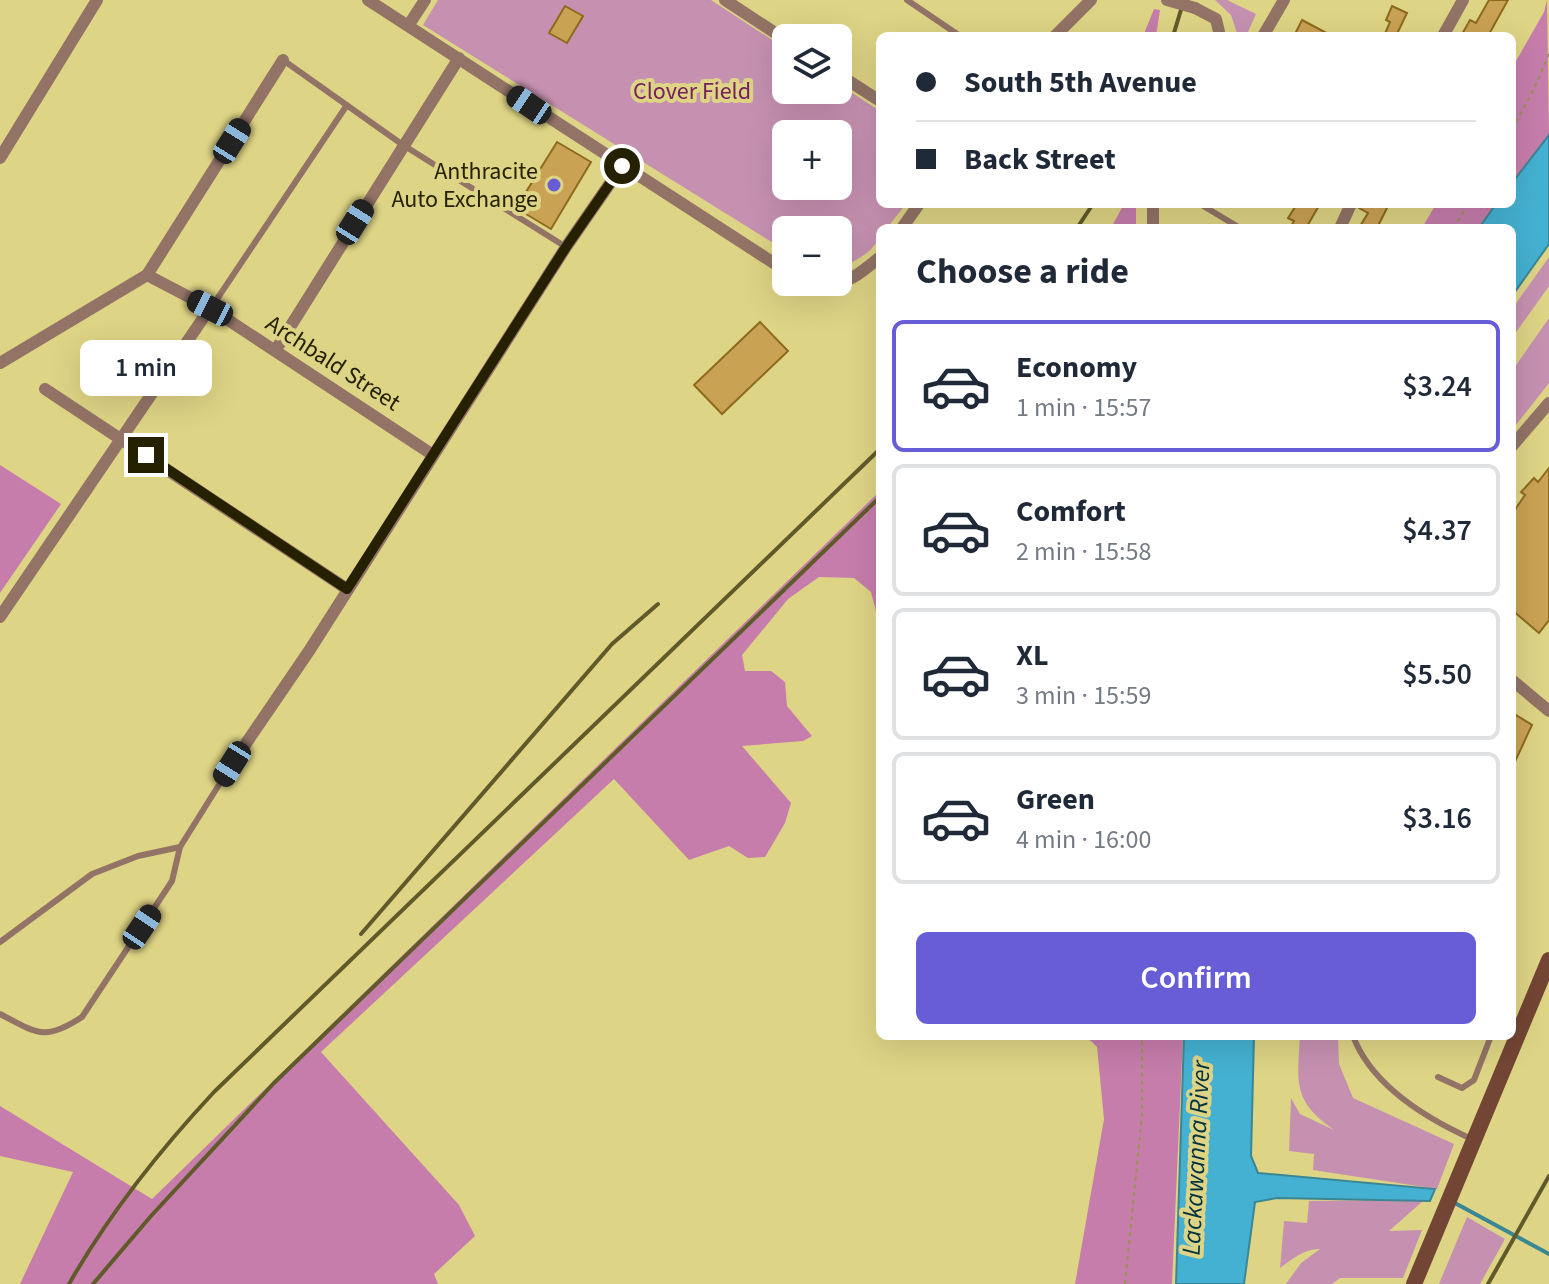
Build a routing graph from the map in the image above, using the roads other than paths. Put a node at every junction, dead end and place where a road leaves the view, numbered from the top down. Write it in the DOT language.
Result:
graph roads {
  1 [pos="97,0"];
  2 [pos="368,0"];
  3 [pos="425,0"];
  4 [pos="725,0"];
  5 [pos="907,0"];
  6 [pos="1091,0"];
  7 [pos="1167,0"];
  8 [pos="1284,0"];
  9 [pos="1463,0"];
  10 [pos="408,26"];
  11 [pos="772,31"];
  12 [pos="954,32"];
  13 [pos="1059,32"];
  14 [pos="1219,32"];
  15 [pos="1265,32"];
  16 [pos="1445,32"];
  17 [pos="459,58"];
  18 [pos="283,60"];
  19 [pos="852,83"];
  20 [pos="876,98"];
  21 [pos="347,105"];
  22 [pos="403,145"];
  23 [pos="0,158"];
  24 [pos="622,166"];
  25 [pos="1207,208"];
  26 [pos="1233,224"];
  27 [pos="566,247"];
  28 [pos="876,260"];
  29 [pos="772,262"];
  30 [pos="147,275"];
  31 [pos="852,279"];
  32 [pos="210,308"];
  33 [pos="275,351"];
  34 [pos="4,360"];
  35 [pos="45,389"];
  36 [pos="1549,403"];
  37 [pos="121,438"];
  38 [pos="1516,441"];
  39 [pos="433,455"];
  40 [pos="347,589"];
  41 [pos="0,617"];
  42 [pos="1516,686"];
  43 [pos="1549,711"];
  44 [pos="232,764"];
  45 [pos="180,847"];
  46 [pos="0,942"];
  47 [pos="1549,960"];
  48 [pos="0,1014"];
  49 [pos="1354,1040"];
  50 [pos="1489,1040"];
  51 [pos="1438,1077"];
  52 [pos="1475,1140"];
  53 [pos="1414,1284"];
  1 -- 23 [label="street"];
  2 -- 10 [label="street"];
  3 -- 10 [label="street"];
  4 -- 11 [label="street"];
  5 -- 12 [label="lane"];
  6 -- 13 [label="street"];
  7 -- 14 [label="street, bridge"];
  8 -- 15 [label="street"];
  9 -- 16 [label="street"];
  10 -- 17 [label="street"];
  17 -- 22 [label="street"];
  17 -- 24 [label="street"];
  18 -- 21 [label="lane"];
  18 -- 30 [label="street"];
  19 -- 20 [label="street"];
  21 -- 22 [label="lane"];
  21 -- 32 [label="lane"];
  22 -- 27 [label="lane"];
  22 -- 33 [label="street"];
  24 -- 27 [label="street"];
  24 -- 29 [label="street"];
  25 -- 26 [label="lane"];
  27 -- 39 [label="street"];
  28 -- 31 [label="street"];
  30 -- 32 [label="street, Archbald Street"];
  30 -- 34 [label="street"];
  32 -- 33 [label="street, Archbald Street"];
  32 -- 37 [label="street"];
  33 -- 39 [label="street, Archbald Street"];
  35 -- 37 [label="street"];
  36 -- 38 [label="street"];
  37 -- 40 [label="street"];
  37 -- 41 [label="street"];
  39 -- 40 [label="street"];
  40 -- 44 [label="street"];
  42 -- 43 [label="street"];
  44 -- 45 [label="lane"];
  45 -- 46 [label="lane"];
  45 -- 48 [label="lane"];
  47 -- 52 [label="street"];
  49 -- 52 [label="lane"];
  50 -- 51 [label="lane"];
  52 -- 53 [label="street"];
}
